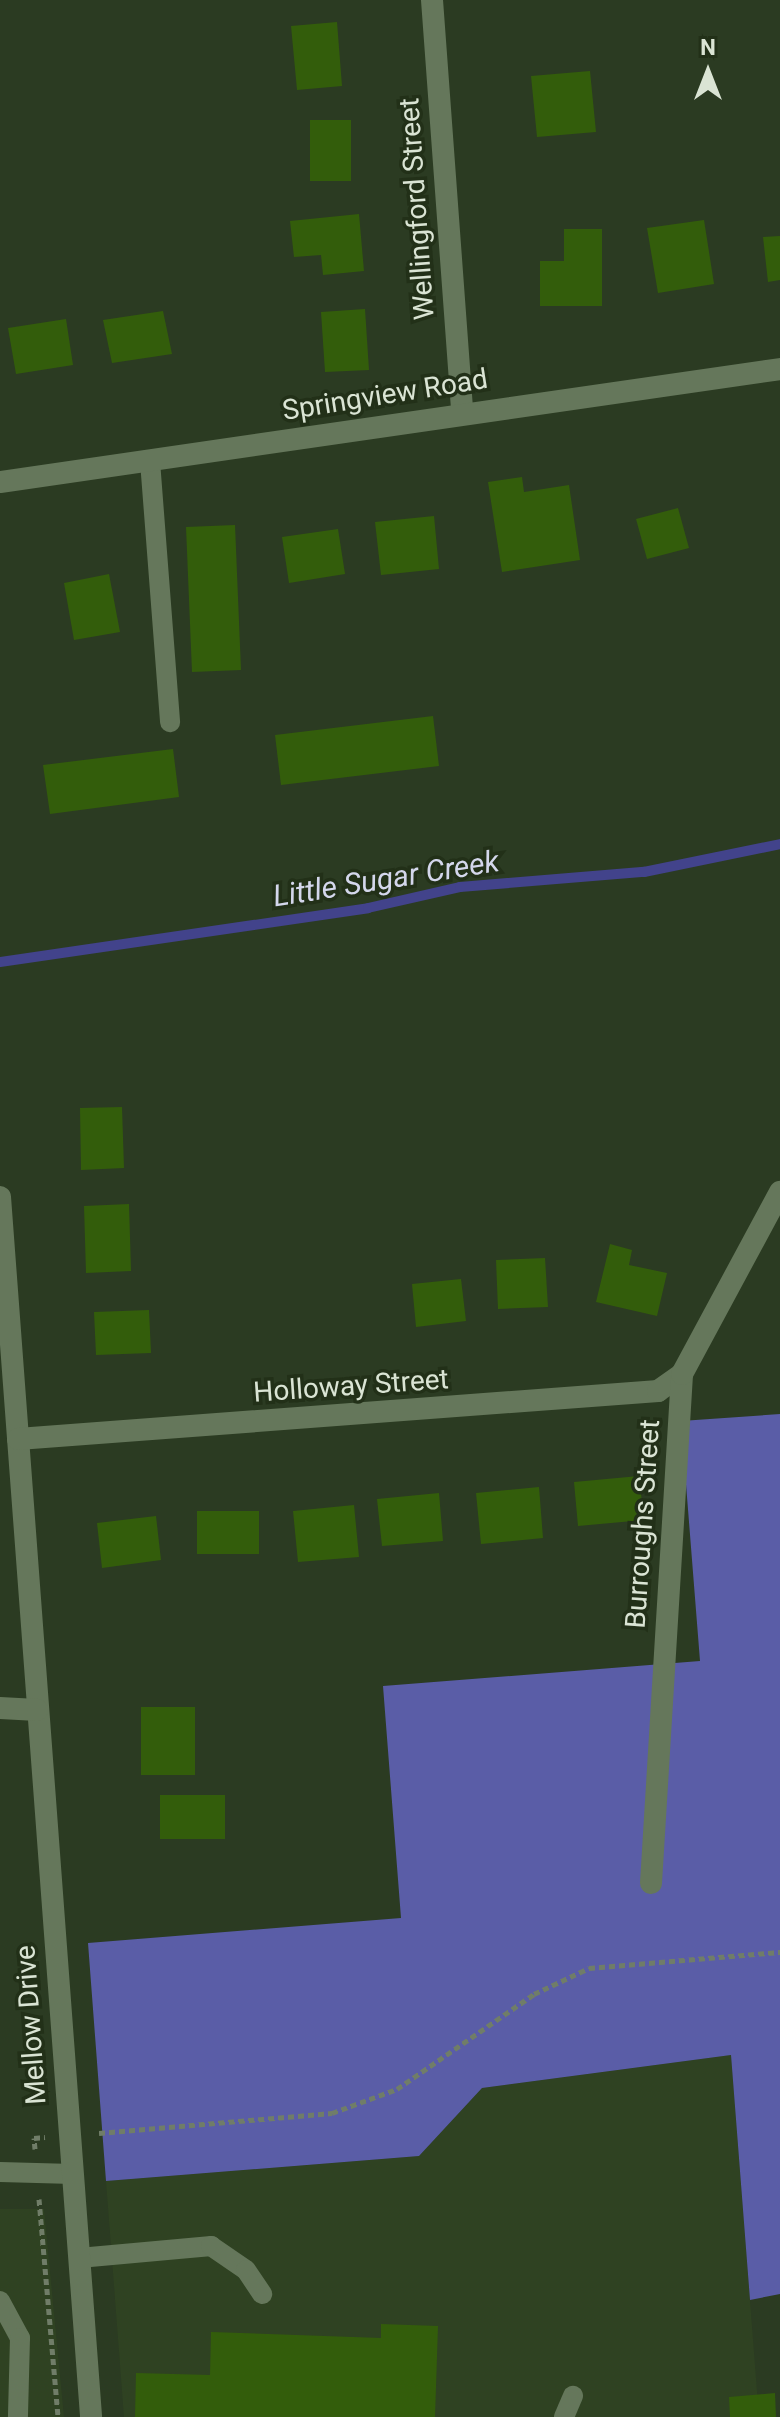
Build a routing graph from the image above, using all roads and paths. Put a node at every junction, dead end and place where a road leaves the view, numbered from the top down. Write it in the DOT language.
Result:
graph roads {
  1 [pos="432,0"];
  2 [pos="780,369"];
  3 [pos="462,413"];
  4 [pos="150,461"];
  5 [pos="0,482"];
  6 [pos="170,722"];
  7 [pos="780,1192"];
  8 [pos="0,1197"];
  9 [pos="682,1374"];
  10 [pos="18,1439"];
  11 [pos="0,1708"];
  12 [pos="37,1710"];
  13 [pos="651,1883"];
  14 [pos="780,1952"];
  15 [pos="83,2135"];
  16 [pos="48,2137"];
  17 [pos="0,2172"];
  18 [pos="37,2173"];
  19 [pos="73,2174"];
  20 [pos="79,2258"];
  21 [pos="262,2294"];
  22 [pos="0,2301"];
  23 [pos="573,2396"];
  24 [pos="18,2417"];
  25 [pos="58,2417"];
  26 [pos="91,2417"];
  27 [pos="564,2417"];
  1 -- 3 [label="street, Wellingford Street"];
  2 -- 3 [label="street, Springview Road"];
  3 -- 4 [label="street, Springview Road"];
  4 -- 5 [label="street, Springview Road"];
  4 -- 6 [label="lane"];
  7 -- 9 [label="street, Burroughs Street"];
  8 -- 10 [label="street, Mellow Drive"];
  9 -- 10 [label="street, Holloway Street"];
  9 -- 13 [label="street, Burroughs Street"];
  10 -- 12 [label="street, Mellow Drive"];
  11 -- 12 [label="street"];
  12 -- 19 [label="street, Mellow Drive"];
  14 -- 15 [label="path"];
  16 -- 18 [label="path"];
  17 -- 18 [label="lane"];
  18 -- 19 [label="lane"];
  18 -- 25 [label="path"];
  19 -- 20 [label="street, Mellow Drive"];
  20 -- 21 [label="lane"];
  20 -- 26 [label="street, Mellow Drive"];
  22 -- 24 [label="lane"];
  23 -- 27 [label="lane"];
}
